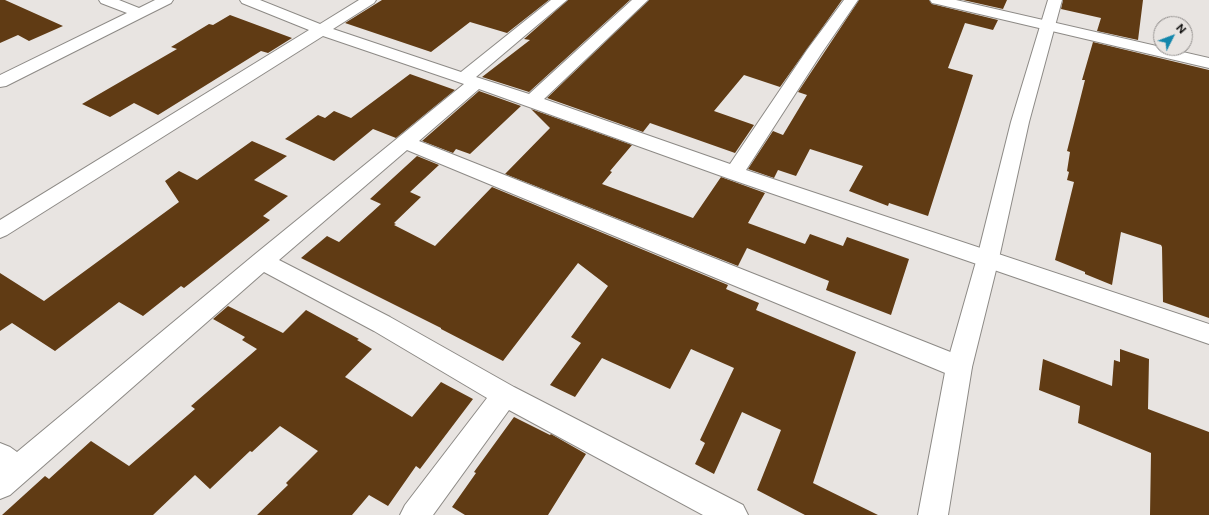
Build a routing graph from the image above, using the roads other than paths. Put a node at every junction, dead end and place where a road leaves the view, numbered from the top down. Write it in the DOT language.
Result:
graph roads {
  1 [pos="106,0"];
  2 [pos="166,0"];
  3 [pos="247,0"];
  4 [pos="369,0"];
  5 [pos="560,0"];
  6 [pos="641,0"];
  7 [pos="851,0"];
  8 [pos="937,0"];
  9 [pos="1055,0"];
  10 [pos="140,13"];
  11 [pos="1048,26"];
  12 [pos="322,30"];
  13 [pos="1209,63"];
  14 [pos="470,80"];
  15 [pos="0,82"];
  16 [pos="532,101"];
  17 [pos="405,142"];
  18 [pos="734,172"];
  19 [pos="0,230"];
  20 [pos="988,258"];
  21 [pos="262,261"];
  22 [pos="1209,334"];
  23 [pos="958,367"];
  24 [pos="505,395"];
  25 [pos="6,470"];
  26 [pos="415,515"];
  27 [pos="733,515"];
  28 [pos="933,515"];
  1 -- 10 [label="street"];
  2 -- 10 [label="street"];
  3 -- 12 [label="street"];
  4 -- 12 [label="street"];
  5 -- 14 [label="street"];
  6 -- 16 [label="street"];
  7 -- 18 [label="street"];
  8 -- 11 [label="street"];
  9 -- 11 [label="street"];
  10 -- 15 [label="street"];
  11 -- 13 [label="street"];
  11 -- 20 [label="street"];
  12 -- 14 [label="street"];
  12 -- 19 [label="street"];
  14 -- 16 [label="street"];
  14 -- 17 [label="street"];
  16 -- 18 [label="street"];
  17 -- 21 [label="street"];
  17 -- 23 [label="street"];
  18 -- 20 [label="street"];
  20 -- 22 [label="street"];
  20 -- 23 [label="street"];
  21 -- 24 [label="street"];
  21 -- 25 [label="street"];
  23 -- 28 [label="street"];
  24 -- 26 [label="street"];
  24 -- 27 [label="street"];
}
